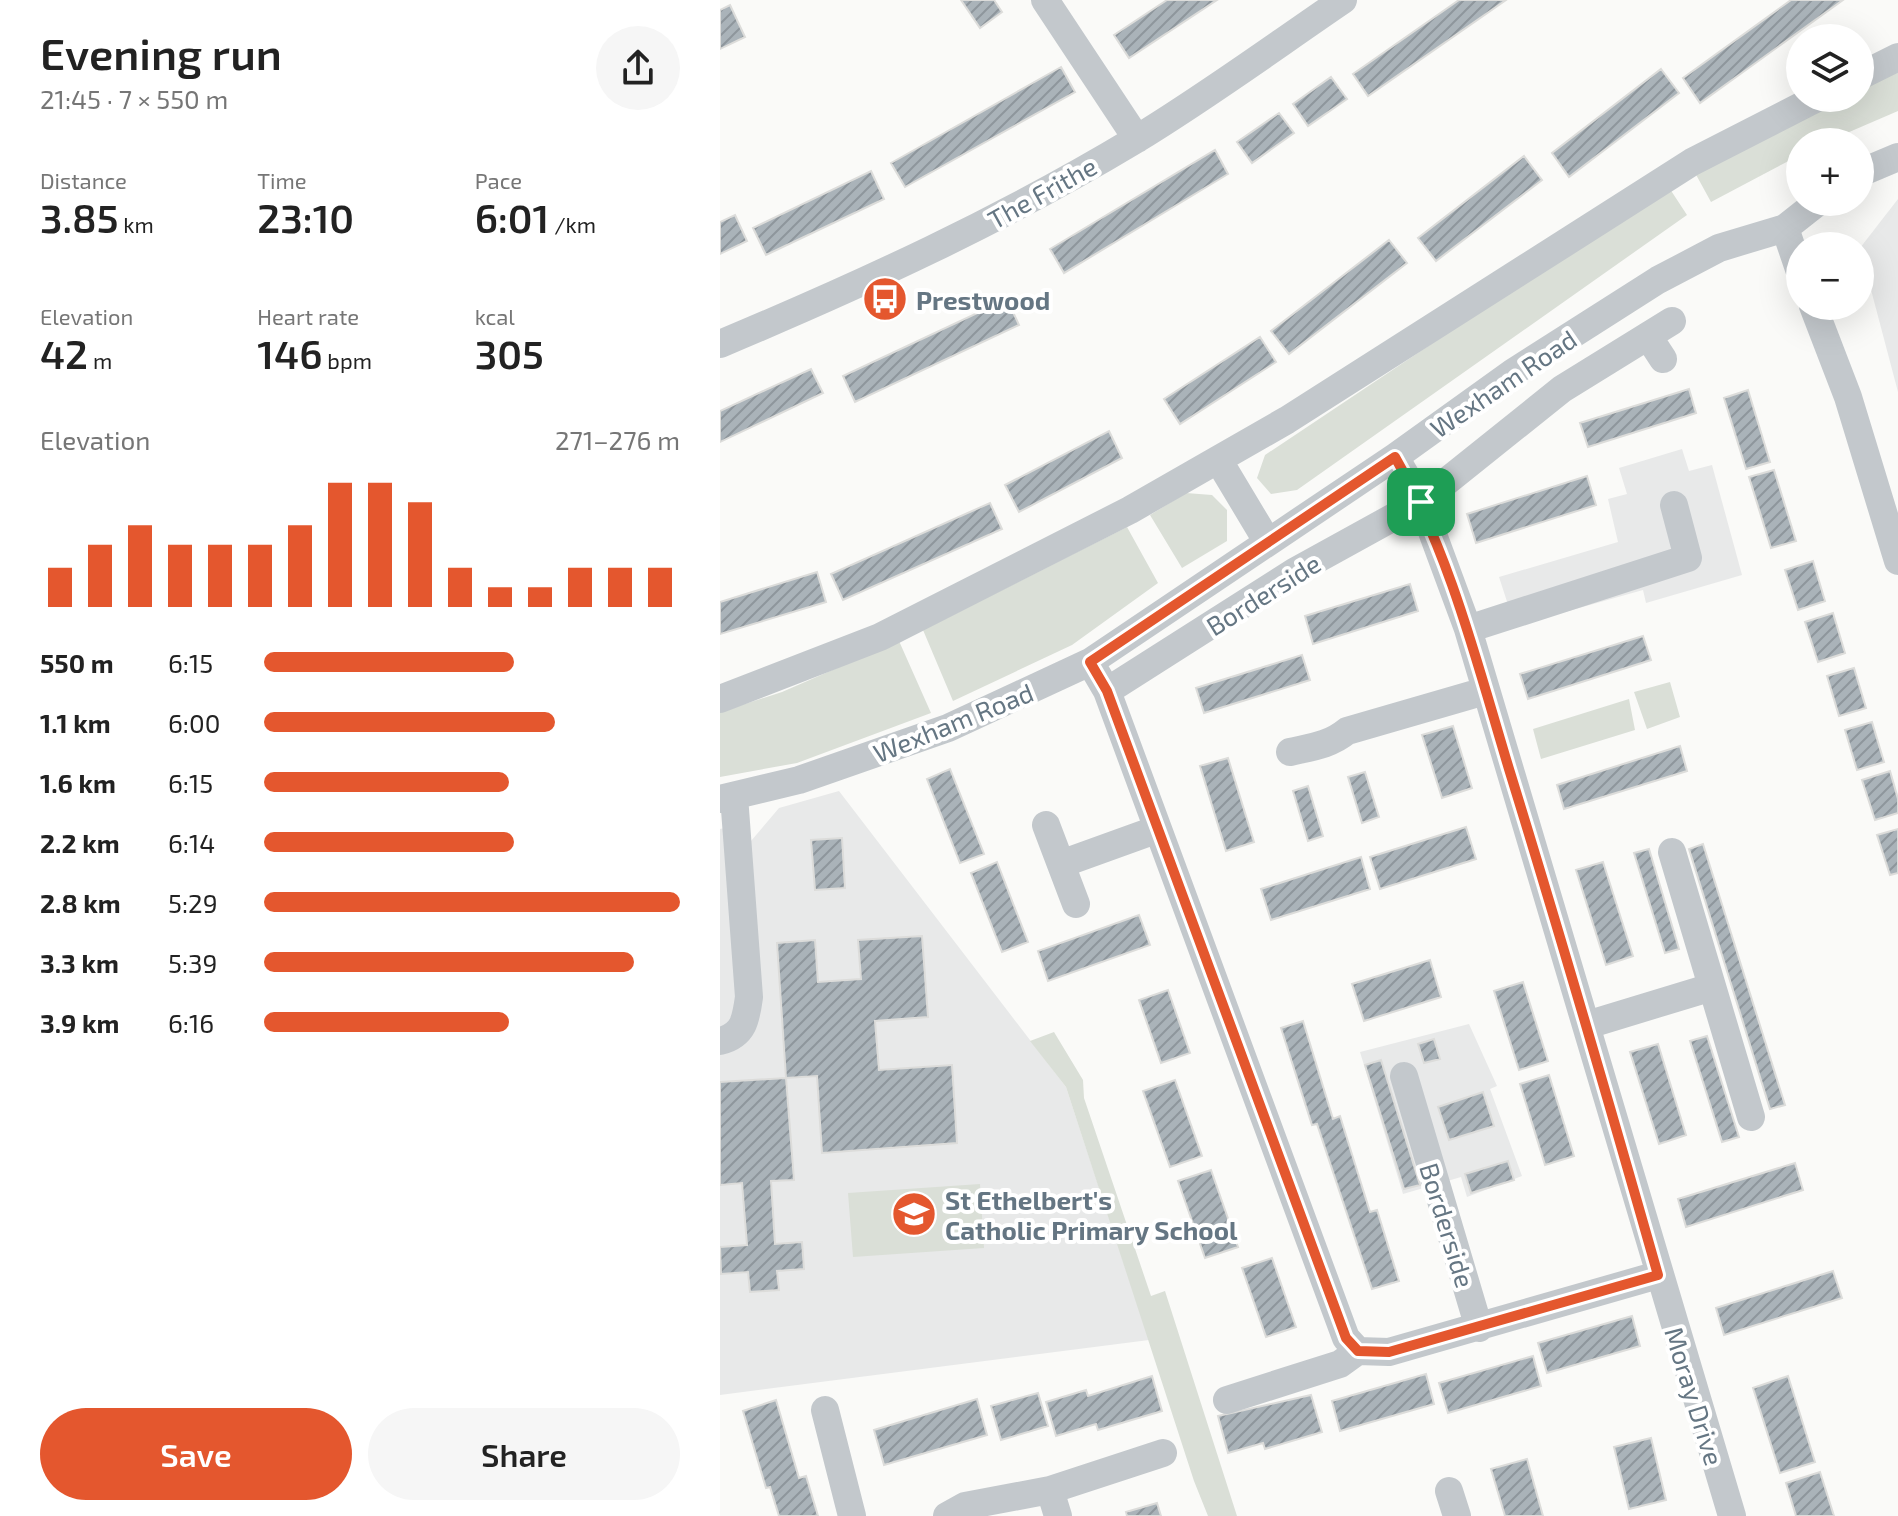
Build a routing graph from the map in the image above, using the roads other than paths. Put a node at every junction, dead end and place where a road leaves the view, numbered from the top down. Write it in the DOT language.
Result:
graph roads {
  1 [pos="1045,0"];
  2 [pos="1343,0"];
  3 [pos="1898,57"];
  4 [pos="1874,69"];
  5 [pos="1790,112"];
  6 [pos="1137,139"];
  7 [pos="1898,157"];
  8 [pos="1874,167"];
  9 [pos="1800,216"];
  10 [pos="1785,228"];
  11 [pos="1786,232"];
  12 [pos="1818,320"];
  13 [pos="1672,321"];
  14 [pos="720,344"];
  15 [pos="1395,457"];
  16 [pos="1219,461"];
  17 [pos="1421,502"];
  18 [pos="1674,505"];
  19 [pos="1267,541"];
  20 [pos="1898,561"];
  21 [pos="1468,629"];
  22 [pos="1090,662"];
  23 [pos="1107,691"];
  24 [pos="1485,691"];
  25 [pos="720,699"];
  26 [pos="1290,752"];
  27 [pos="727,798"];
  28 [pos="1046,825"];
  29 [pos="1158,829"];
  30 [pos="1672,852"];
  31 [pos="1061,864"];
  32 [pos="1076,904"];
  33 [pos="1712,987"];
  34 [pos="1587,1025"];
  35 [pos="720,1041"];
  36 [pos="1404,1076"];
  37 [pos="1751,1117"];
  38 [pos="1658,1275"];
  39 [pos="1479,1328"];
  40 [pos="1358,1351"];
  41 [pos="1227,1400"];
  42 [pos="825,1410"];
  43 [pos="1163,1453"];
  44 [pos="1054,1503"];
  45 [pos="852,1516"];
  46 [pos="947,1516"];
  47 [pos="1732,1516"];
  1 -- 6 [label="street"];
  2 -- 6 [label="street, The Frithe"];
  3 -- 4 [label="street"];
  5 -- 16 [label="street"];
  6 -- 14 [label="street, The Frithe"];
  7 -- 8 [label="street"];
  9 -- 10 [label="street, Wexham Road"];
  10 -- 11 [label="street"];
  10 -- 15 [label="street, Wexham Road"];
  12 -- 20 [label="street"];
  13 -- 17 [label="street, Borderside"];
  15 -- 17 [label="street"];
  15 -- 19 [label="street, Wexham Road"];
  16 -- 19 [label="street"];
  16 -- 25 [label="street"];
  17 -- 21 [label="street"];
  17 -- 23 [label="street, Borderside"];
  18 -- 21 [label="street"];
  19 -- 22 [label="street, Wexham Road"];
  21 -- 24 [label="street"];
  22 -- 23 [label="street"];
  22 -- 27 [label="street, Wexham Road"];
  23 -- 29 [label="street"];
  24 -- 26 [label="street"];
  24 -- 34 [label="street"];
  27 -- 35 [label="street"];
  28 -- 31 [label="street"];
  29 -- 31 [label="street"];
  29 -- 40 [label="street"];
  30 -- 33 [label="street"];
  31 -- 32 [label="street"];
  33 -- 34 [label="street"];
  33 -- 37 [label="street"];
  34 -- 38 [label="street"];
  36 -- 39 [label="street, Borderside"];
  38 -- 39 [label="street"];
  38 -- 47 [label="street, Moray Drive"];
  39 -- 40 [label="street"];
  40 -- 41 [label="street"];
  42 -- 45 [label="street"];
  43 -- 44 [label="street"];
  44 -- 46 [label="street"];
}
